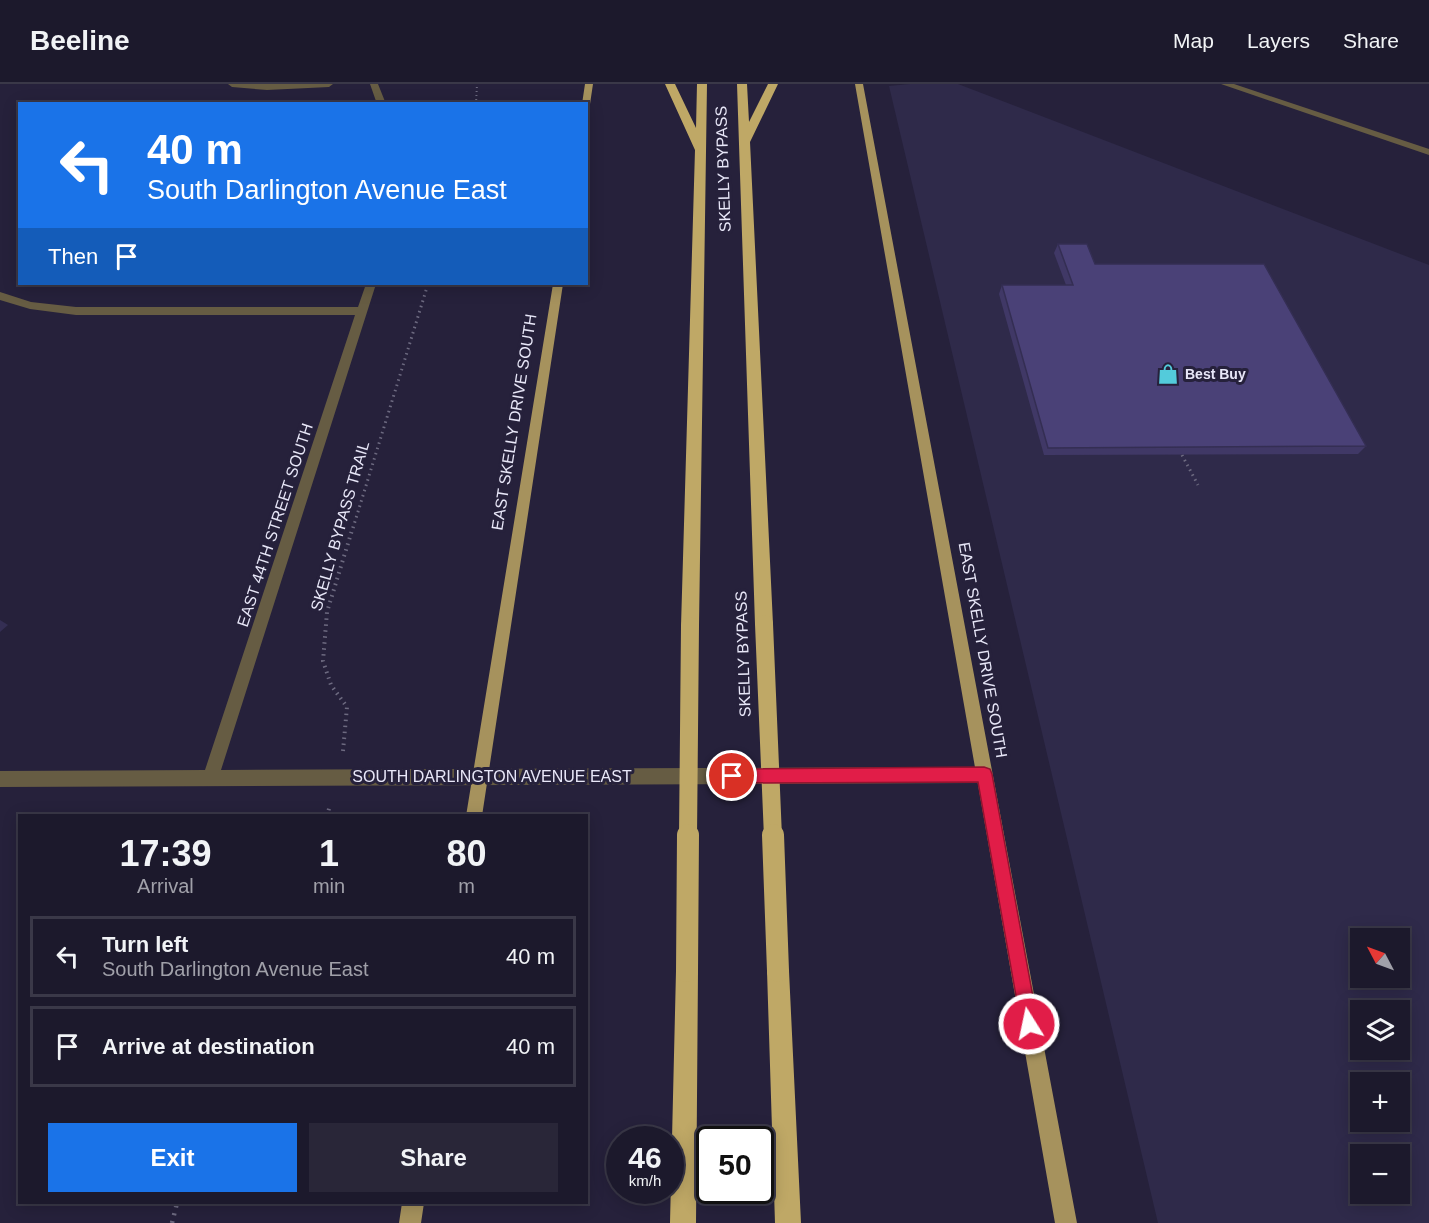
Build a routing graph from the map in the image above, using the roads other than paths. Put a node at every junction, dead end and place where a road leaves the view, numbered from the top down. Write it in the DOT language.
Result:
graph roads {
  1 [pos="232,84"];
  2 [pos="329,84"];
  3 [pos="374,84"];
  4 [pos="589,84"];
  5 [pos="670,84"];
  6 [pos="702,84"];
  7 [pos="742,84"];
  8 [pos="773,84"];
  9 [pos="859,84"];
  10 [pos="1225,84"];
  11 [pos="381,102"];
  12 [pos="586,102"];
  13 [pos="744,144"];
  14 [pos="701,152"];
  15 [pos="1429,152"];
  16 [pos="371,285"];
  17 [pos="558,285"];
  18 [pos="0,296"];
  19 [pos="362,311"];
  20 [pos="984,774"];
  21 [pos="211,777"];
  22 [pos="480,777"];
  23 [pos="0,778"];
  24 [pos="474,814"];
  25 [pos="413,1204"];
  26 [pos="410,1223"];
  27 [pos="683,1223"];
  28 [pos="788,1223"];
  29 [pos="1066,1223"];
  1 -- 2 [label="street"];
  3 -- 11 [label="street"];
  4 -- 12 [label="main road"];
  5 -- 14 [label="highway"];
  6 -- 14 [label="highway, SKELLY BYPASS"];
  7 -- 13 [label="highway, SKELLY BYPASS"];
  8 -- 13 [label="highway"];
  9 -- 20 [label="main road, EAST SKELLY DRIVE SOUTH"];
  10 -- 15 [label="street"];
  13 -- 28 [label="highway, SKELLY BYPASS, bridge"];
  14 -- 27 [label="highway, SKELLY BYPASS, bridge"];
  16 -- 19 [label="street, EAST 44TH STREET SOUTH"];
  17 -- 22 [label="main road, EAST SKELLY DRIVE SOUTH"];
  18 -- 19 [label="street"];
  19 -- 21 [label="street, EAST 44TH STREET SOUTH"];
  20 -- 22 [label="street, SOUTH DARLINGTON AVENUE EAST"];
  20 -- 29 [label="main road, EAST SKELLY DRIVE SOUTH"];
  21 -- 22 [label="street, SOUTH DARLINGTON AVENUE EAST"];
  21 -- 23 [label="street, SOUTH DARLINGTON AVENUE EAST"];
  22 -- 24 [label="main road, EAST SKELLY DRIVE SOUTH"];
  25 -- 26 [label="main road"];
}
